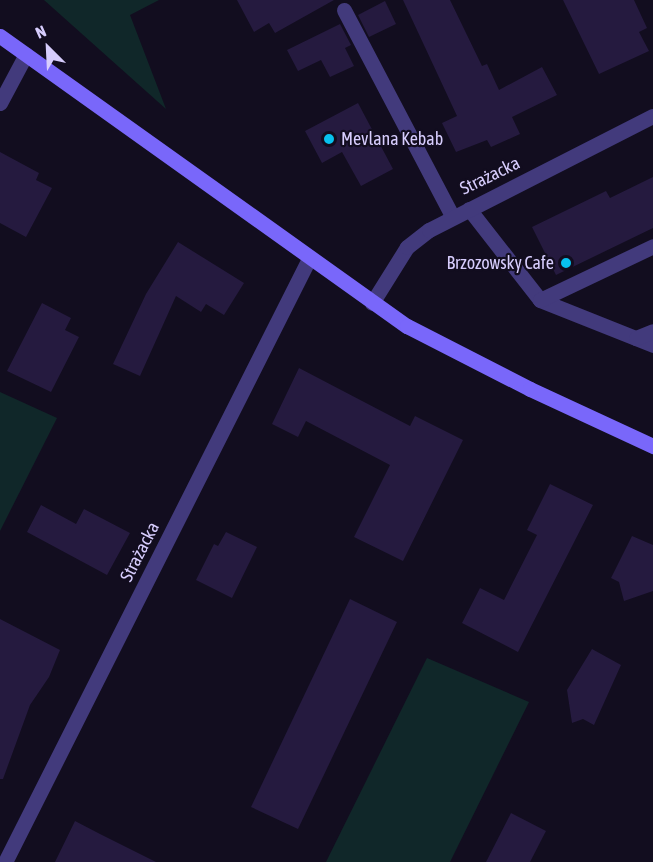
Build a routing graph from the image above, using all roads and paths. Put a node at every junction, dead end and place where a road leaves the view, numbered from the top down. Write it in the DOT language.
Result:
graph roads {
  1 [pos="344,10"];
  2 [pos="0,36"];
  3 [pos="26,54"];
  4 [pos="0,103"];
  5 [pos="653,116"];
  6 [pos="469,209"];
  7 [pos="452,216"];
  8 [pos="653,246"];
  9 [pos="309,259"];
  10 [pos="540,300"];
  11 [pos="372,303"];
  12 [pos="653,330"];
  13 [pos="636,338"];
  14 [pos="653,345"];
  15 [pos="653,446"];
  16 [pos="5,862"];
  1 -- 7 [label="street"];
  2 -- 3 [label="street"];
  3 -- 4 [label="street"];
  3 -- 9 [label="street"];
  5 -- 6 [label="street, Strażacka"];
  6 -- 7 [label="street, Strażacka"];
  6 -- 10 [label="street"];
  7 -- 11 [label="street, Strażacka"];
  8 -- 10 [label="street"];
  9 -- 11 [label="street"];
  9 -- 16 [label="street, Strażacka"];
  10 -- 13 [label="street"];
  11 -- 15 [label="street"];
  12 -- 13 [label="street"];
  13 -- 14 [label="street"];
}
